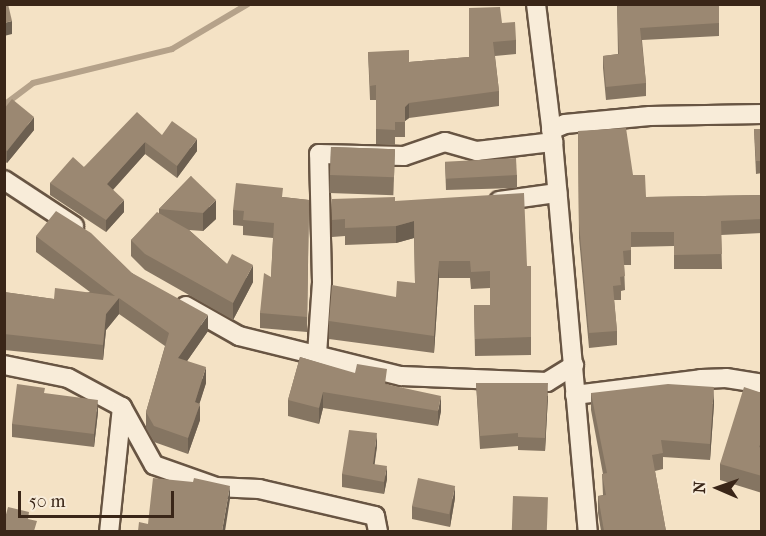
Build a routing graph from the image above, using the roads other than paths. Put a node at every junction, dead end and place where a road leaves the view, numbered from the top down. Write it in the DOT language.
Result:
graph roads {
  1 [pos="536,4"];
  2 [pos="762,114"];
  3 [pos="552,136"];
  4 [pos="4,180"];
  5 [pos="557,193"];
  6 [pos="479,201"];
  7 [pos="318,205"];
  8 [pos="341,205"];
  9 [pos="87,235"];
  10 [pos="168,296"];
  11 [pos="317,354"];
  12 [pos="4,365"];
  13 [pos="574,365"];
  14 [pos="762,384"];
  15 [pos="575,395"];
  16 [pos="122,407"];
  17 [pos="109,531"];
  18 [pos="378,531"];
  19 [pos="588,531"];
  1 -- 3 [label="street"];
  2 -- 3 [label="street"];
  3 -- 5 [label="street"];
  3 -- 7 [label="street"];
  4 -- 9 [label="street"];
  5 -- 6 [label="street"];
  5 -- 13 [label="street"];
  7 -- 8 [label="street"];
  7 -- 11 [label="street"];
  10 -- 11 [label="street"];
  11 -- 13 [label="street"];
  12 -- 16 [label="street"];
  13 -- 15 [label="street"];
  14 -- 15 [label="street"];
  15 -- 19 [label="street"];
  16 -- 17 [label="street"];
  16 -- 18 [label="street"];
}
